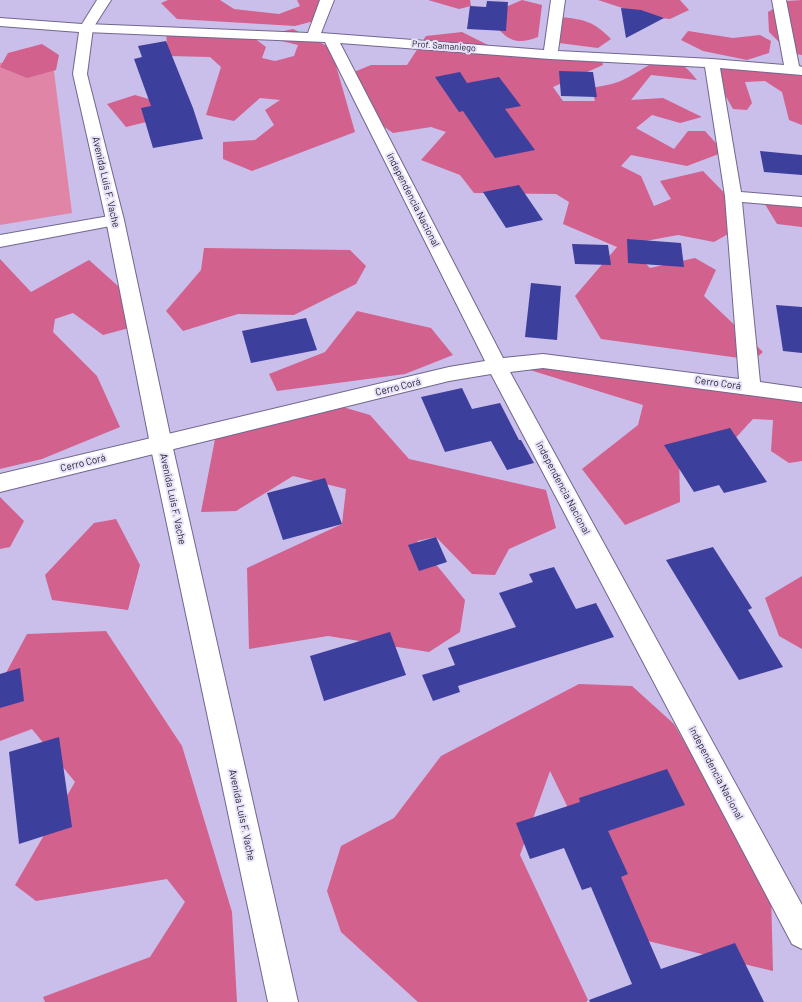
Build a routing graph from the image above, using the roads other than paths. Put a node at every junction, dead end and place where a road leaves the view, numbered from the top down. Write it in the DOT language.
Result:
graph roads {
  1 [pos="104,0"];
  2 [pos="327,0"];
  3 [pos="558,0"];
  4 [pos="779,0"];
  5 [pos="0,22"];
  6 [pos="86,28"];
  7 [pos="321,37"];
  8 [pos="550,55"];
  9 [pos="712,64"];
  10 [pos="797,70"];
  11 [pos="733,196"];
  12 [pos="802,202"];
  13 [pos="115,220"];
  14 [pos="0,241"];
  15 [pos="497,366"];
  16 [pos="750,387"];
  17 [pos="802,395"];
  18 [pos="161,444"];
  19 [pos="0,483"];
  20 [pos="802,934"];
  21 [pos="282,1002"];
  1 -- 6 [label="street, Avenida Luis F. Vache"];
  2 -- 7 [label="street"];
  3 -- 8 [label="street"];
  4 -- 10 [label="street"];
  5 -- 6 [label="street, Prof. Samaniego"];
  6 -- 7 [label="street, Prof. Samaniego"];
  6 -- 13 [label="street, Avenida Luis F. Vache"];
  7 -- 8 [label="street, Prof. Samaniego"];
  7 -- 15 [label="street, independencia Nacional"];
  8 -- 9 [label="street, Prof. Samaniego"];
  9 -- 10 [label="street, Prof. Samaniego"];
  9 -- 11 [label="street"];
  11 -- 12 [label="street"];
  11 -- 16 [label="street"];
  13 -- 14 [label="street"];
  13 -- 18 [label="street, Avenida Luis F. Vache"];
  15 -- 16 [label="street, Cerro Corá"];
  15 -- 18 [label="street, Cerro Corá"];
  15 -- 20 [label="street, independencia Nacional"];
  16 -- 17 [label="street, Cerro Corá"];
  18 -- 19 [label="street, Cerro Corá"];
  18 -- 21 [label="street, Avenida Luis F. Vache"];
}
